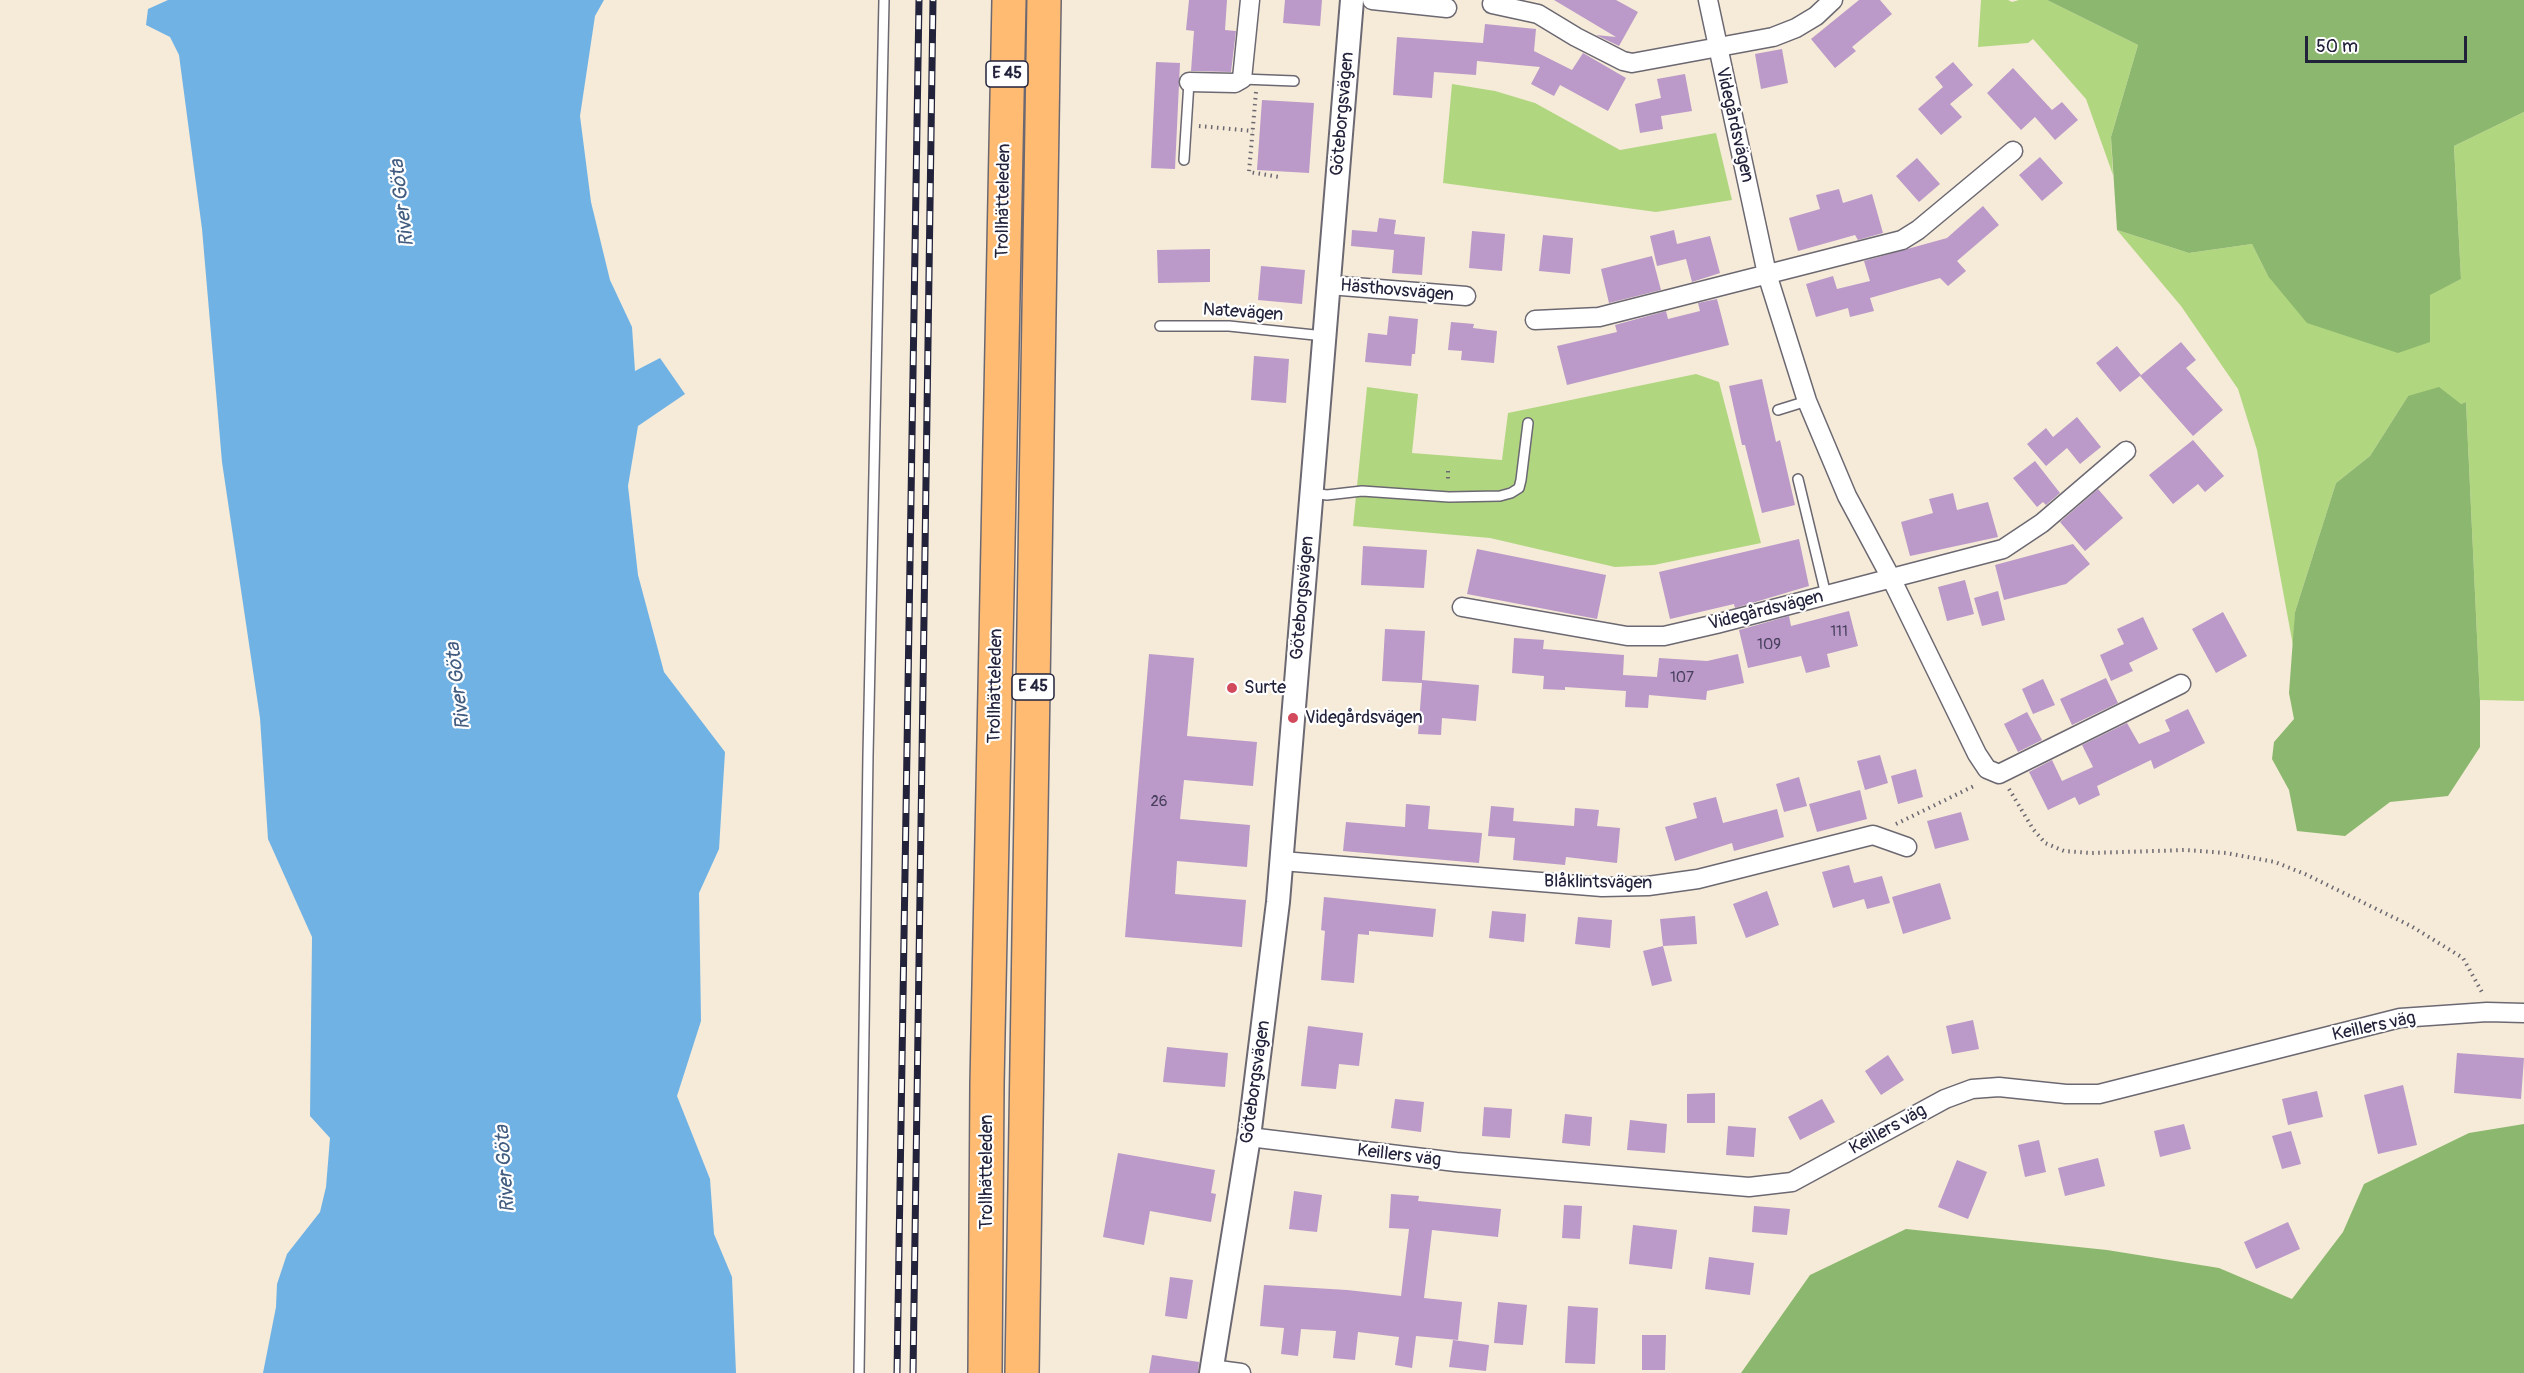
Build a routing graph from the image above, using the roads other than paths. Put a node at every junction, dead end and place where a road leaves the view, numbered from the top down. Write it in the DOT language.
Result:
graph roads {
  1 [pos="884,0"];
  2 [pos="1009,0"];
  3 [pos="1044,0"];
  4 [pos="1250,0"];
  5 [pos="1352,0"];
  6 [pos="1372,0"];
  7 [pos="1708,0"];
  8 [pos="1833,0"];
  9 [pos="1492,4"];
  10 [pos="1447,8"];
  11 [pos="1716,47"];
  12 [pos="1249,79"];
  13 [pos="1294,81"];
  14 [pos="1189,82"];
  15 [pos="2013,151"];
  16 [pos="1184,160"];
  17 [pos="1767,274"];
  18 [pos="1329,285"];
  19 [pos="1466,296"];
  20 [pos="1535,320"];
  21 [pos="1160,326"];
  22 [pos="1324,336"];
  23 [pos="1807,401"];
  24 [pos="1778,410"];
  25 [pos="1528,423"];
  26 [pos="2126,451"];
  27 [pos="1798,479"];
  28 [pos="1312,493"];
  29 [pos="1891,578"];
  30 [pos="1827,595"];
  31 [pos="1462,607"];
  32 [pos="2181,684"];
  33 [pos="1907,847"];
  34 [pos="1282,861"];
  35 [pos="2524,1013"];
  36 [pos="1249,1137"];
  37 [pos="985,1315"];
  38 [pos="1022,1318"];
  39 [pos="1211,1371"];
  40 [pos="859,1373"];
  41 [pos="975,1373"];
  42 [pos="985,1373"];
  43 [pos="1022,1373"];
  44 [pos="1029,1373"];
  45 [pos="1241,1373"];
  1 -- 40 [label="lane"];
  2 -- 37 [label="highway, Trollhätteleden / E 45"];
  3 -- 38 [label="highway, Trollhätteleden / E 45"];
  4 -- 12 [label="street"];
  5 -- 18 [label="street, Göteborgsvägen"];
  6 -- 10 [label="street"];
  7 -- 11 [label="street, Videgårdsvägen"];
  8 -- 11 [label="street, Videgårdsvägen"];
  9 -- 11 [label="street, Videgårdsvägen"];
  11 -- 17 [label="street, Videgårdsvägen"];
  12 -- 13 [label="lane"];
  12 -- 14 [label="street"];
  14 -- 16 [label="lane"];
  15 -- 17 [label="street"];
  17 -- 20 [label="street"];
  17 -- 23 [label="street, Videgårdsvägen"];
  18 -- 19 [label="street, Hästhovsvägen"];
  18 -- 22 [label="street, Göteborgsvägen"];
  21 -- 22 [label="lane, Natevägen"];
  22 -- 28 [label="street, Göteborgsvägen"];
  23 -- 24 [label="lane"];
  23 -- 29 [label="street, Videgårdsvägen"];
  25 -- 28 [label="lane"];
  26 -- 29 [label="street, Videgårdsvägen"];
  27 -- 30 [label="lane"];
  28 -- 34 [label="street, Göteborgsvägen"];
  29 -- 30 [label="street, Videgårdsvägen"];
  29 -- 32 [label="street, Videgårdsvägen"];
  30 -- 31 [label="street, Videgårdsvägen"];
  33 -- 34 [label="street, Blåklintsvägen"];
  34 -- 36 [label="street, Göteborgsvägen"];
  35 -- 36 [label="street, Keillers väg"];
  36 -- 39 [label="street, Göteborgsvägen"];
  37 -- 41 [label="highway"];
  37 -- 42 [label="highway, Trollhätteleden / E 45"];
  38 -- 43 [label="highway, Trollhätteleden / E 45"];
  38 -- 44 [label="highway"];
  39 -- 45 [label="street"];
}
